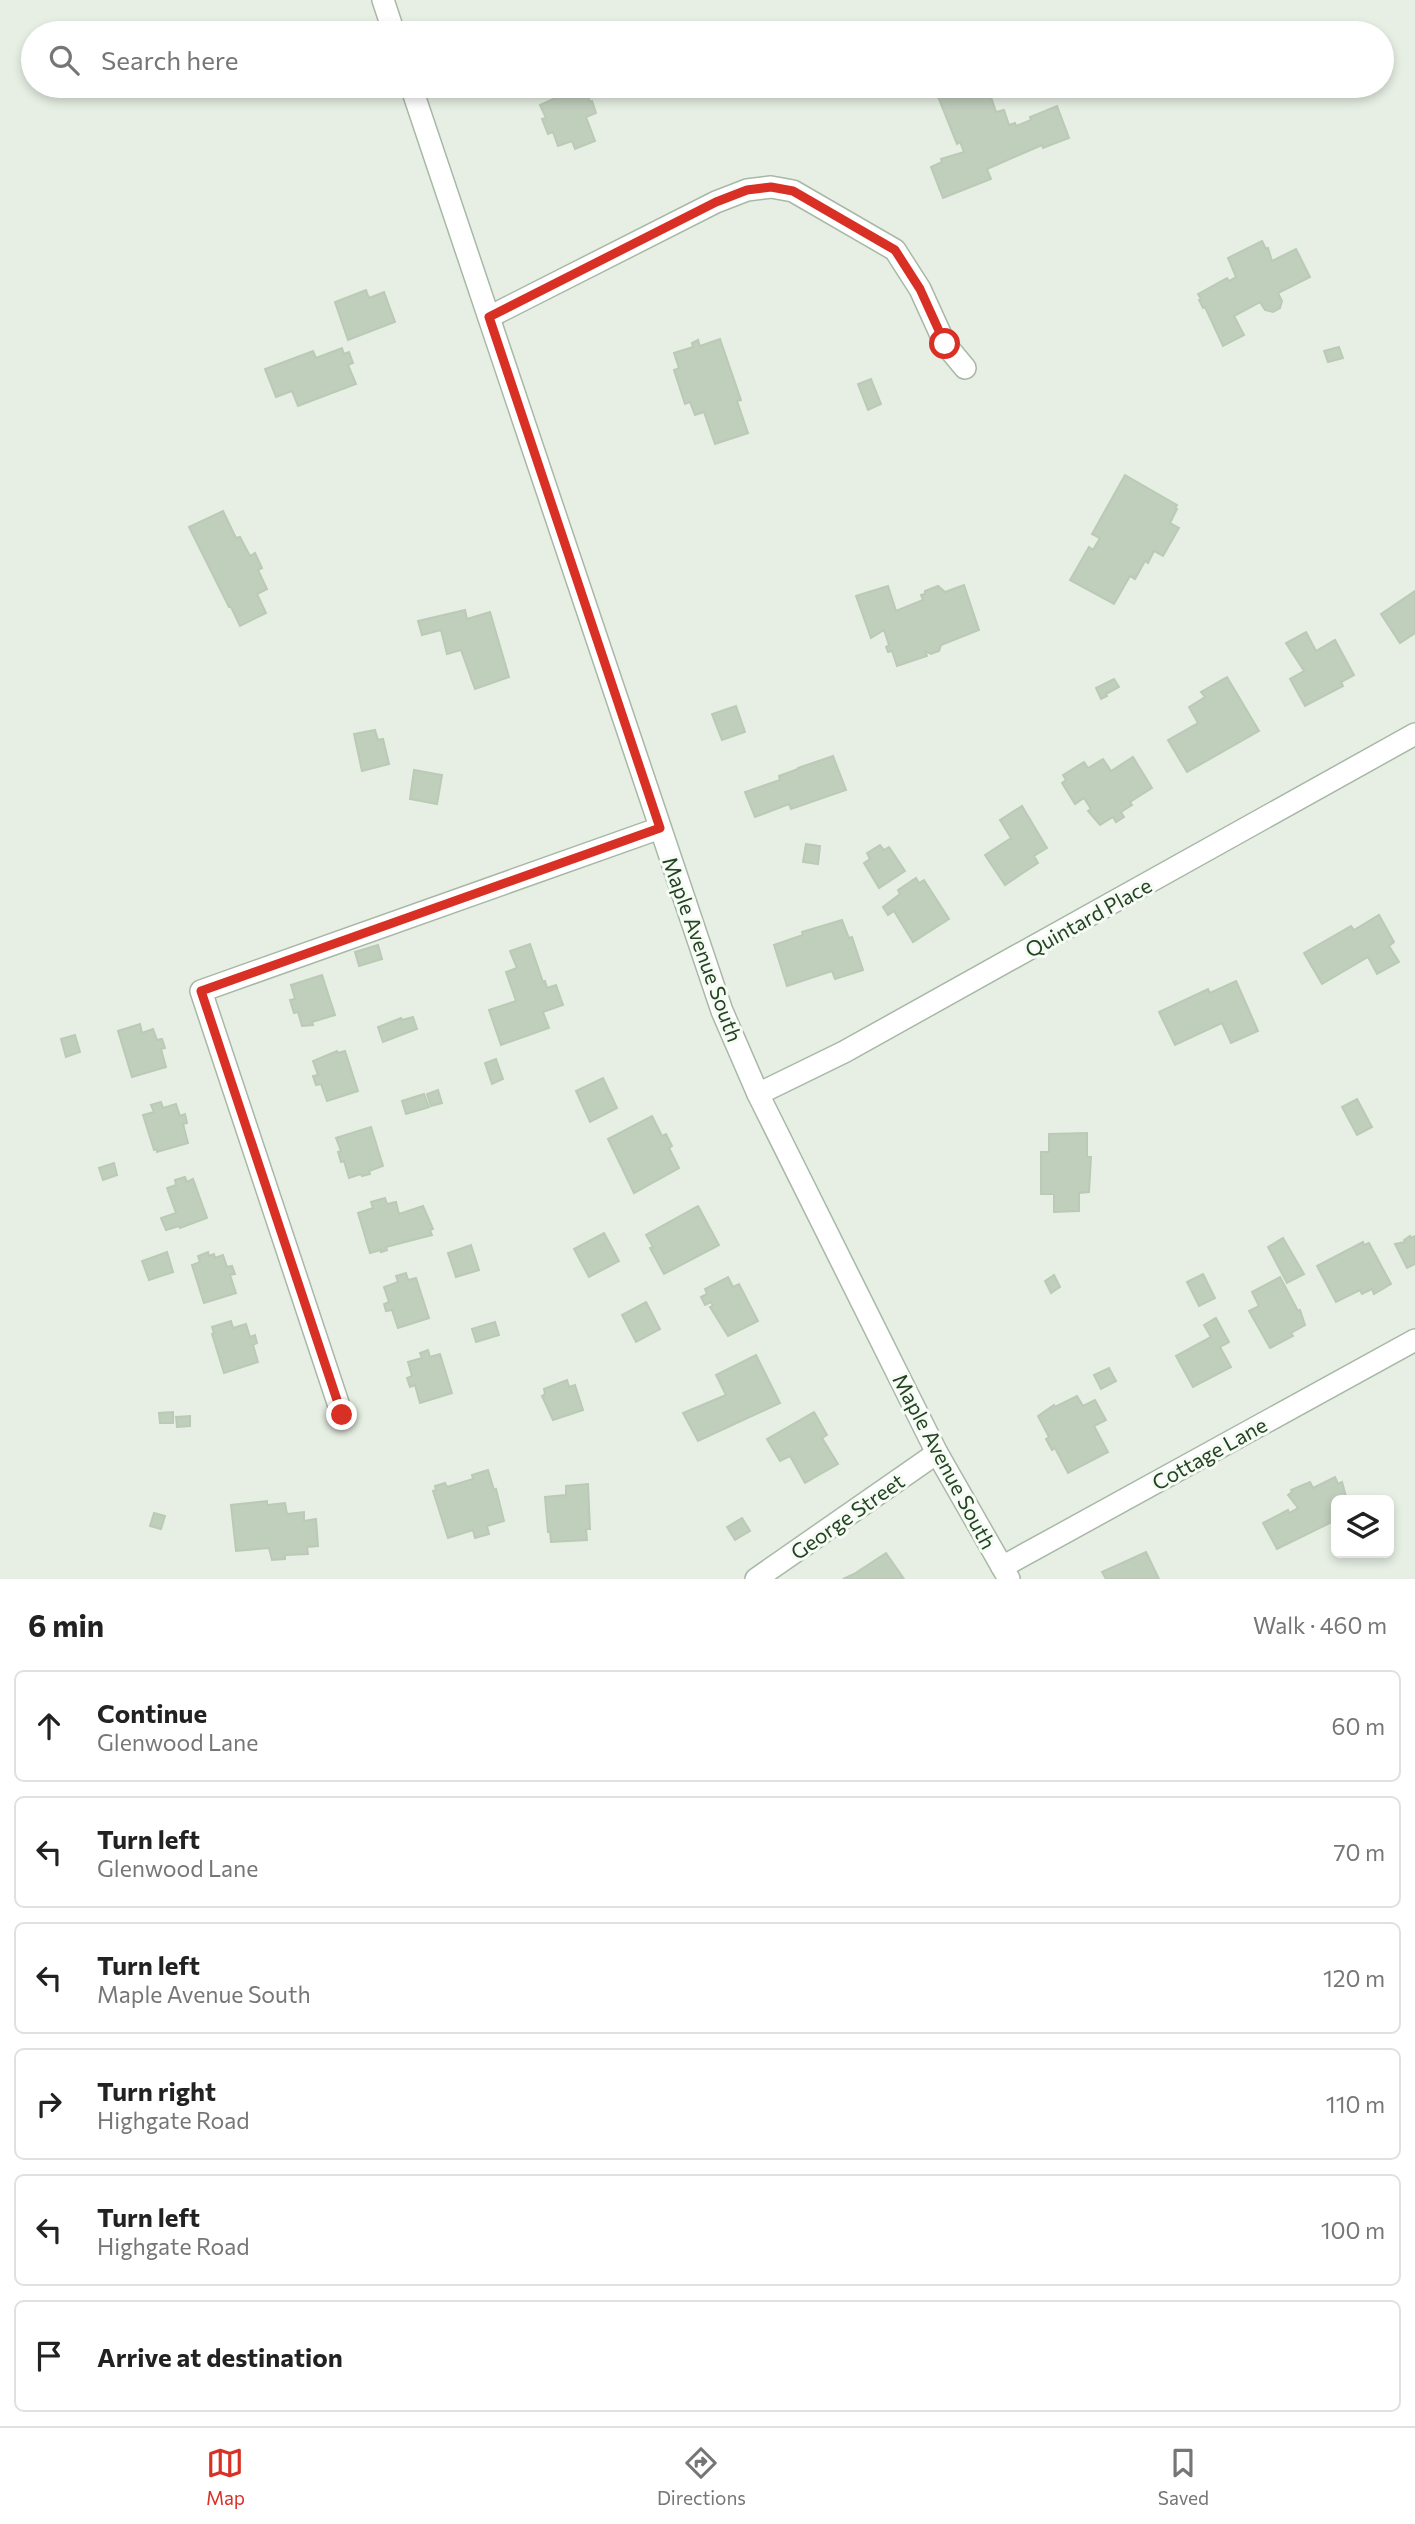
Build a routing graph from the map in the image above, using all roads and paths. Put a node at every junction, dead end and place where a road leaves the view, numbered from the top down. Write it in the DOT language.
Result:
graph roads {
  1 [pos="383,0"];
  2 [pos="390,21"];
  3 [pos="415,98"];
  4 [pos="489,317"];
  5 [pos="964,368"];
  6 [pos="1415,734"];
  7 [pos="660,828"];
  8 [pos="758,1094"];
  9 [pos="1415,1340"];
  10 [pos="342,1415"];
  11 [pos="937,1453"];
  12 [pos="1006,1573"];
  13 [pos="756,1579"];
  1 -- 2 [label="street"];
  3 -- 4 [label="street, Maple Avenue South"];
  4 -- 5 [label="street"];
  4 -- 7 [label="street, Maple Avenue South"];
  6 -- 8 [label="street, Quintard Place"];
  7 -- 8 [label="street, Maple Avenue South"];
  7 -- 10 [label="street"];
  8 -- 11 [label="street, Maple Avenue South"];
  9 -- 12 [label="street, Cottage Lane"];
  11 -- 12 [label="street, Maple Avenue South"];
  11 -- 13 [label="street, George Street"];
}
